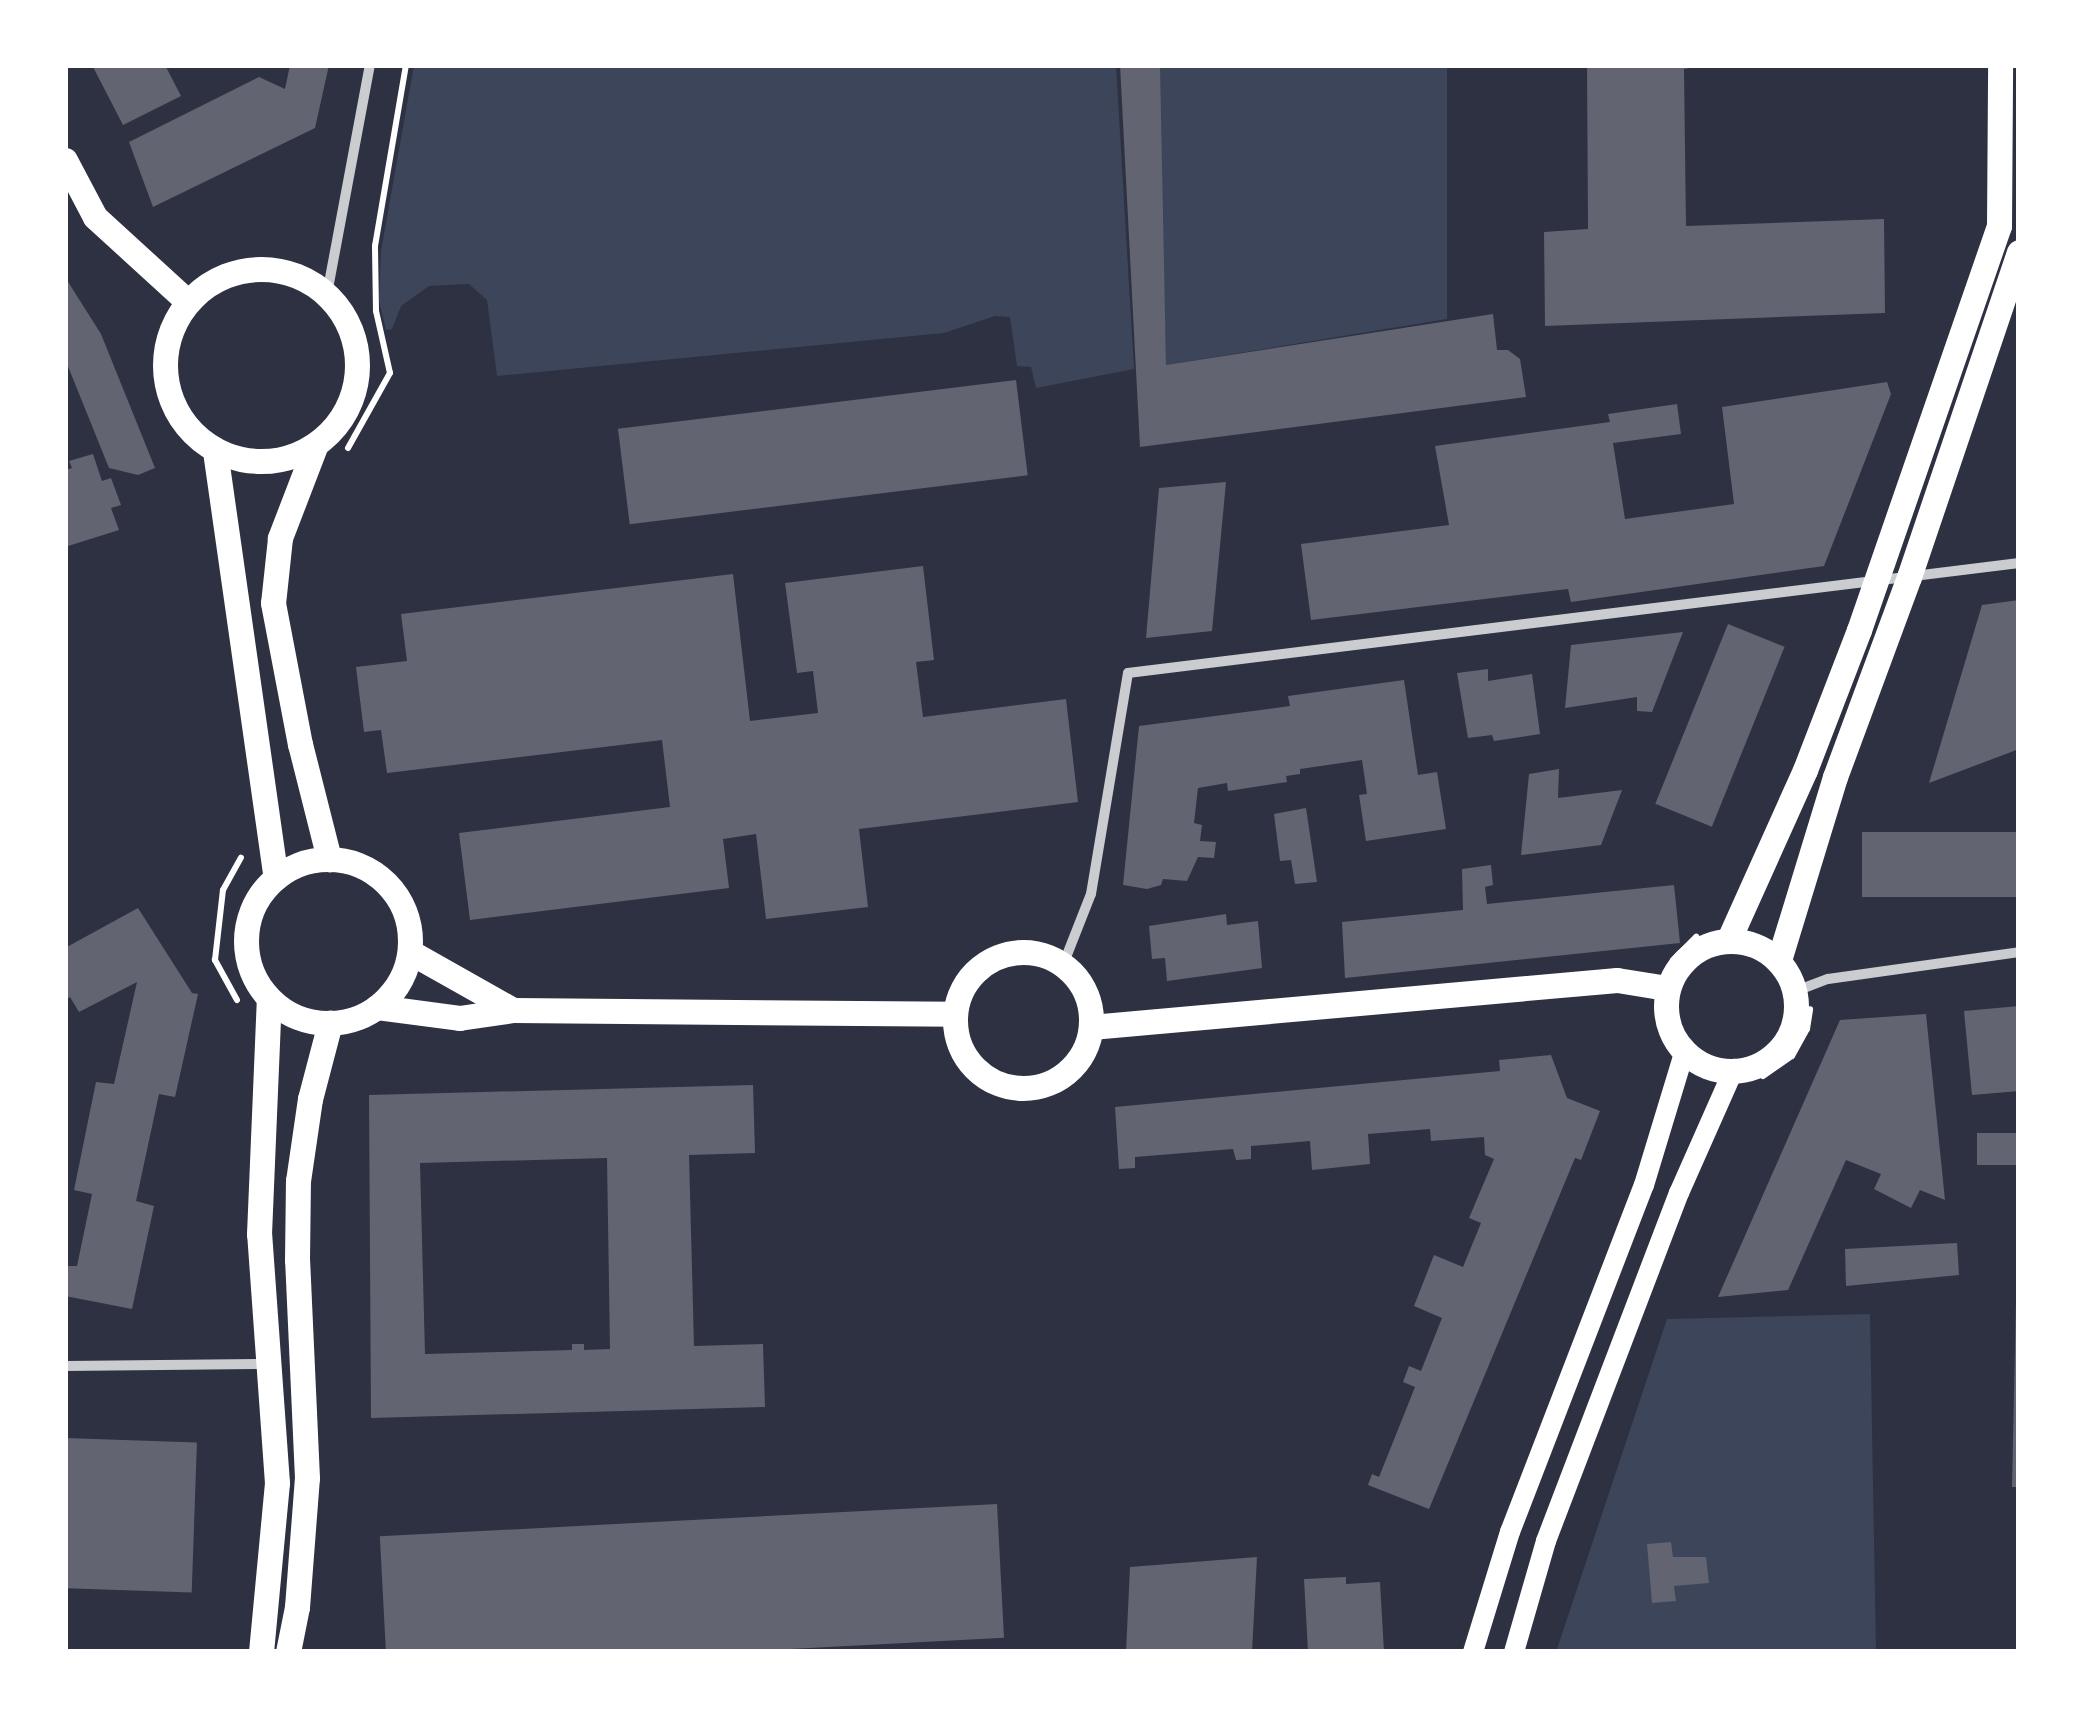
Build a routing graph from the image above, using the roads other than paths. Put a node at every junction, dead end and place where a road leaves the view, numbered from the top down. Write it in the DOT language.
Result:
graph roads {
  1 [pos="370,65"];
  2 [pos="2000,65"];
  3 [pos="65,160"];
  4 [pos="2019,252"];
  5 [pos="326,294"];
  6 [pos="188,302"];
  7 [pos="316,444"];
  8 [pos="215,450"];
  9 [pos="2019,563"];
  10 [pos="1909,577"];
  11 [pos="1877,580"];
  12 [pos="329,859"];
  13 [pos="276,878"];
  14 [pos="1728,940"];
  15 [pos="410,952"];
  16 [pos="2019,952"];
  17 [pos="1779,960"];
  18 [pos="1063,964"];
  19 [pos="1667,988"];
  20 [pos="1796,990"];
  21 [pos="269,998"];
  22 [pos="377,1007"];
  23 [pos="514,1010"];
  24 [pos="955,1014"];
  25 [pos="330,1024"];
  26 [pos="1091,1027"];
  27 [pos="1684,1052"];
  28 [pos="1734,1070"];
  29 [pos="265,1364"];
  30 [pos="65,1366"];
  31 [pos="261,1652"];
  32 [pos="288,1652"];
  33 [pos="1473,1652"];
  34 [pos="1514,1652"];
  1 -- 5 [label="street"];
  2 -- 11 [label="main road"];
  3 -- 6 [label="main road"];
  4 -- 10 [label="main road"];
  5 -- 6 [label="main road"];
  5 -- 7 [label="main road"];
  6 -- 8 [label="main road"];
  7 -- 8 [label="main road"];
  7 -- 12 [label="main road"];
  8 -- 13 [label="main road"];
  9 -- 10 [label="street"];
  10 -- 11 [label="street"];
  10 -- 17 [label="main road"];
  11 -- 14 [label="main road"];
  11 -- 18 [label="street"];
  12 -- 13 [label="main road"];
  12 -- 15 [label="main road"];
  13 -- 21 [label="main road"];
  14 -- 17 [label="main road"];
  14 -- 19 [label="main road"];
  15 -- 22 [label="main road"];
  15 -- 23 [label="main road"];
  16 -- 20 [label="street"];
  17 -- 20 [label="main road"];
  18 -- 24 [label="main road"];
  18 -- 26 [label="main road"];
  19 -- 26 [label="main road"];
  19 -- 27 [label="main road"];
  20 -- 28 [label="main road"];
  21 -- 25 [label="main road"];
  21 -- 29 [label="main road"];
  22 -- 23 [label="main road"];
  22 -- 25 [label="main road"];
  23 -- 24 [label="main road"];
  24 -- 26 [label="main road"];
  25 -- 32 [label="main road"];
  27 -- 28 [label="main road"];
  27 -- 33 [label="main road"];
  28 -- 34 [label="main road"];
  29 -- 30 [label="street"];
  29 -- 31 [label="main road"];
}
